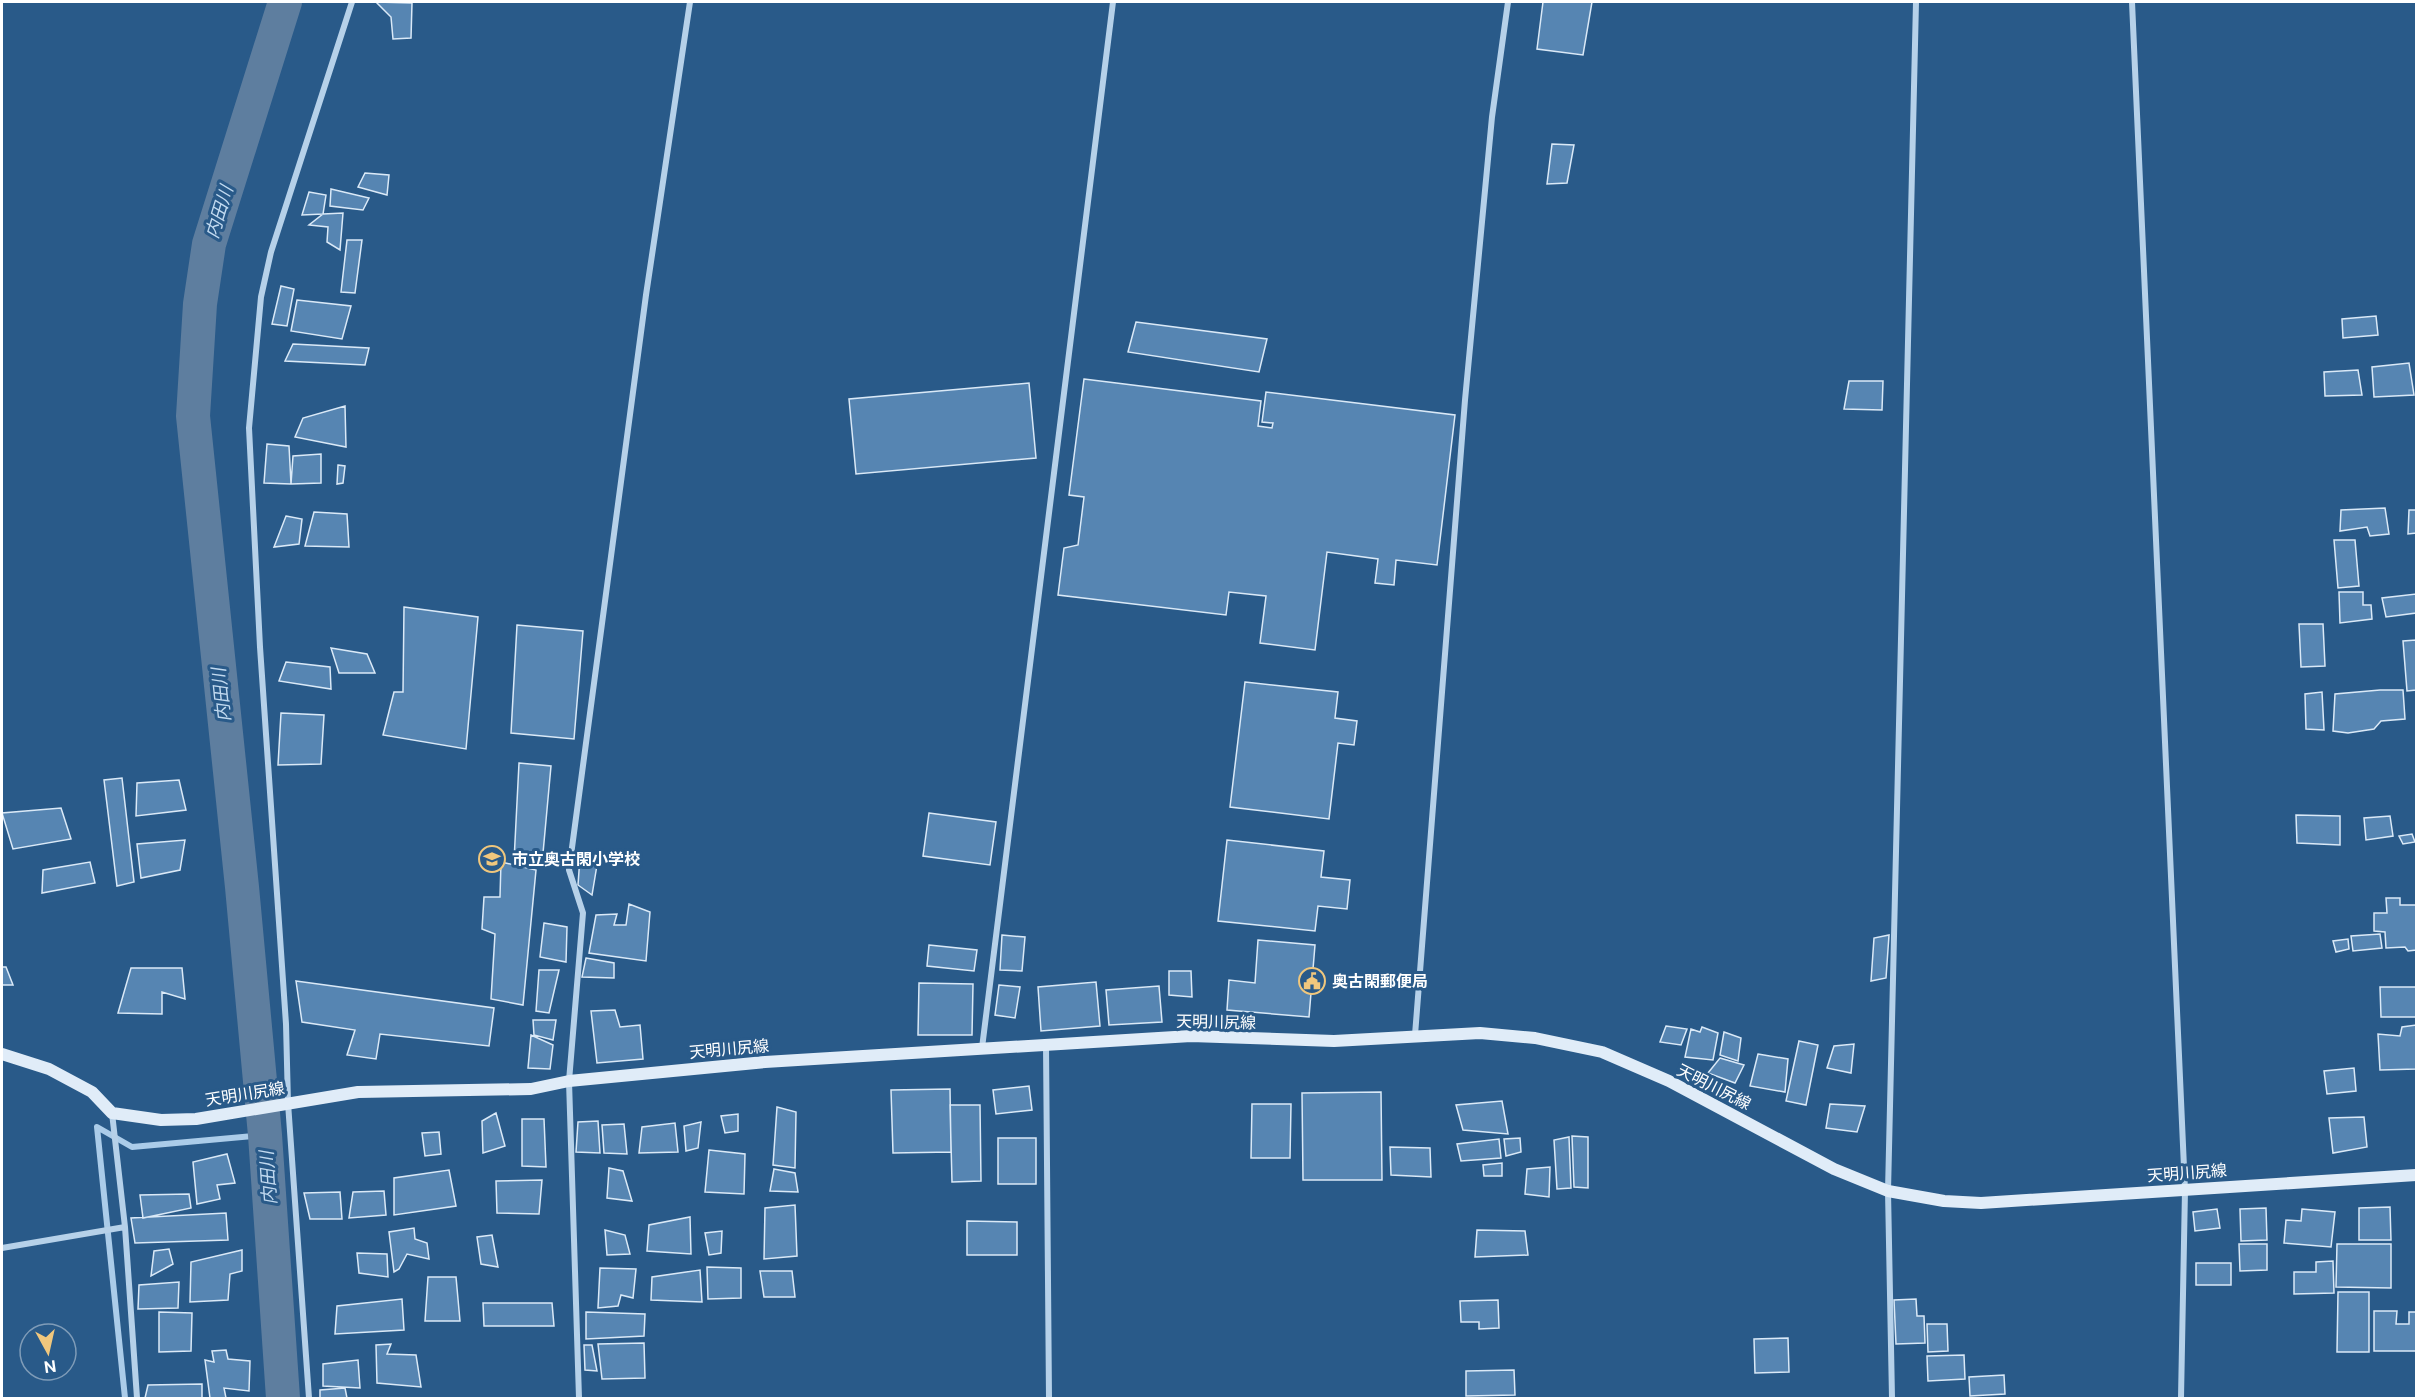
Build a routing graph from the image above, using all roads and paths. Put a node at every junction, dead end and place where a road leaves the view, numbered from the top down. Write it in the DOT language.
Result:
graph roads {
  1 [pos="352,2"];
  2 [pos="690,2"];
  3 [pos="1113,2"];
  4 [pos="1508,2"];
  5 [pos="1916,2"];
  6 [pos="2132,2"];
  7 [pos="1415,1035"];
  8 [pos="1046,1045"];
  9 [pos="982,1048"];
  10 [pos="2,1054"];
  11 [pos="569,1081"];
  12 [pos="284,1104"];
  13 [pos="112,1113"];
  14 [pos="2416,1175"];
  15 [pos="2185,1190"];
  16 [pos="1887,1191"];
  17 [pos="125,1227"];
  18 [pos="2,1248"];
  19 [pos="137,1398"];
  20 [pos="309,1398"];
  21 [pos="579,1398"];
  22 [pos="1049,1398"];
  23 [pos="1892,1398"];
  24 [pos="2181,1398"];
  1 -- 12 [label="street"];
  2 -- 11 [label="street"];
  3 -- 9 [label="street"];
  4 -- 7 [label="street"];
  5 -- 16 [label="street"];
  6 -- 15 [label="street"];
  7 -- 8 [label="main road, 天明川尻線"];
  7 -- 16 [label="main road, 天明川尻線"];
  8 -- 9 [label="main road, 天明川尻線"];
  8 -- 22 [label="street"];
  9 -- 11 [label="main road, 天明川尻線"];
  10 -- 13 [label="main road"];
  11 -- 12 [label="main road, 天明川尻線"];
  11 -- 21 [label="street"];
  12 -- 13 [label="main road, 天明川尻線"];
  12 -- 20 [label="street"];
  13 -- 17 [label="street"];
  14 -- 15 [label="main road, 天明川尻線"];
  15 -- 16 [label="main road, 天明川尻線"];
  15 -- 24 [label="street"];
  16 -- 23 [label="street"];
  17 -- 18 [label="street"];
  17 -- 19 [label="street"];
}
